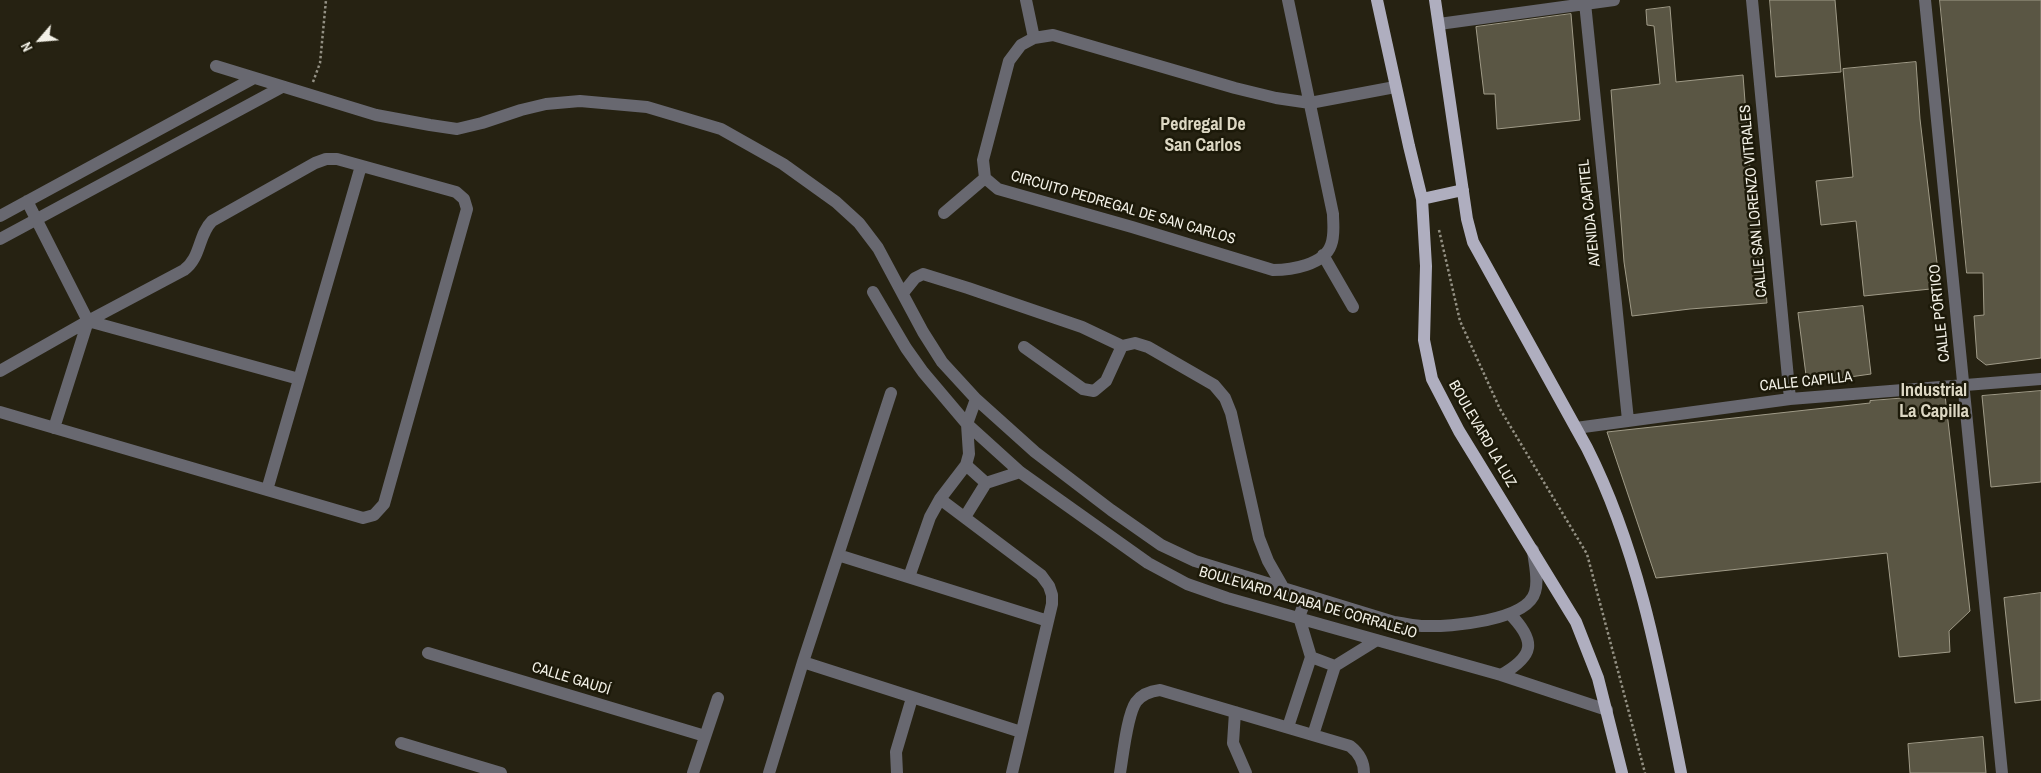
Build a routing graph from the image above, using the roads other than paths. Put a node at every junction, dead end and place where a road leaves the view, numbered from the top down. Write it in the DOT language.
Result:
graph roads {
  1 [pos="1026,0"];
  2 [pos="1288,0"];
  3 [pos="1377,0"];
  4 [pos="1435,0"];
  5 [pos="1614,0"];
  6 [pos="1752,0"];
  7 [pos="1925,0"];
  8 [pos="1585,3"];
  9 [pos="1439,24"];
  10 [pos="1034,38"];
  11 [pos="216,66"];
  12 [pos="254,78"];
  13 [pos="282,87"];
  14 [pos="1395,87"];
  15 [pos="1310,103"];
  16 [pos="156,131"];
  17 [pos="167,150"];
  18 [pos="361,166"];
  19 [pos="985,178"];
  20 [pos="1463,190"];
  21 [pos="1422,199"];
  22 [pos="27,201"];
  23 [pos="944,213"];
  24 [pos="0,216"];
  25 [pos="37,219"];
  26 [pos="0,239"];
  27 [pos="1323,255"];
  28 [pos="873,292"];
  29 [pos="903,293"];
  30 [pos="1353,307"];
  31 [pos="88,320"];
  32 [pos="1122,346"];
  33 [pos="1024,347"];
  34 [pos="0,371"];
  35 [pos="2041,378"];
  36 [pos="299,379"];
  37 [pos="1963,384"];
  38 [pos="890,393"];
  39 [pos="976,399"];
  40 [pos="1790,399"];
  41 [pos="0,412"];
  42 [pos="1628,420"];
  43 [pos="967,424"];
  44 [pos="54,428"];
  45 [pos="1576,428"];
  46 [pos="966,465"];
  47 [pos="1020,472"];
  48 [pos="986,482"];
  49 [pos="267,490"];
  50 [pos="940,499"];
  51 [pos="965,517"];
  52 [pos="1532,550"];
  53 [pos="838,555"];
  54 [pos="909,577"];
  55 [pos="1284,589"];
  56 [pos="1306,596"];
  57 [pos="1510,614"];
  58 [pos="1299,618"];
  59 [pos="1048,621"];
  60 [pos="1377,640"];
  61 [pos="428,653"];
  62 [pos="1311,658"];
  63 [pos="803,662"];
  64 [pos="1335,666"];
  65 [pos="1501,675"];
  66 [pos="718,698"];
  67 [pos="912,698"];
  68 [pos="1607,710"];
  69 [pos="1234,712"];
  70 [pos="1288,727"];
  71 [pos="1021,732"];
  72 [pos="1313,735"];
  73 [pos="705,736"];
  74 [pos="401,743"];
  75 [pos="501,773"];
  76 [pos="693,773"];
  77 [pos="769,773"];
  78 [pos="898,773"];
  79 [pos="1012,773"];
  80 [pos="1120,773"];
  81 [pos="1246,773"];
  82 [pos="1364,773"];
  83 [pos="1622,773"];
  84 [pos="1681,773"];
  85 [pos="2002,773"];
  1 -- 10 [label="street"];
  2 -- 15 [label="street"];
  3 -- 14 [label="main road, BOULEVARD LA LUZ"];
  4 -- 9 [label="main road"];
  5 -- 8 [label="street"];
  6 -- 40 [label="street, CALLE SAN LORENZO VITRALES"];
  7 -- 37 [label="street, CALLE PÓRTICO"];
  8 -- 9 [label="street"];
  8 -- 42 [label="street, AVENIDA CAPITEL"];
  9 -- 20 [label="main road"];
  10 -- 15 [label="street"];
  10 -- 19 [label="street"];
  11 -- 12 [label="street, BOULEVARD ALDABA DE CORRALEJO"];
  12 -- 13 [label="street, BOULEVARD ALDABA DE CORRALEJO"];
  12 -- 16 [label="street"];
  13 -- 17 [label="street"];
  13 -- 29 [label="street, BOULEVARD ALDABA DE CORRALEJO"];
  14 -- 15 [label="street"];
  14 -- 21 [label="main road, BOULEVARD LA LUZ"];
  15 -- 27 [label="street"];
  16 -- 17 [label="street"];
  16 -- 22 [label="street"];
  17 -- 25 [label="street"];
  18 -- 31 [label="street"];
  18 -- 36 [label="street"];
  18 -- 49 [label="street"];
  19 -- 23 [label="street"];
  19 -- 27 [label="street, CIRCUITO PEDREGAL DE SAN CARLOS"];
  20 -- 21 [label="main road"];
  20 -- 45 [label="main road"];
  21 -- 52 [label="main road, BOULEVARD LA LUZ"];
  22 -- 24 [label="street"];
  22 -- 25 [label="street"];
  25 -- 26 [label="street"];
  25 -- 31 [label="street"];
  27 -- 30 [label="street"];
  28 -- 43 [label="street, BOULEVARD ALDABA DE CORRALEJO"];
  29 -- 32 [label="street"];
  29 -- 39 [label="street, BOULEVARD ALDABA DE CORRALEJO"];
  31 -- 34 [label="street"];
  31 -- 36 [label="street"];
  31 -- 44 [label="street"];
  32 -- 33 [label="street"];
  32 -- 55 [label="street"];
  35 -- 37 [label="street, CALLE CAPILLA"];
  36 -- 49 [label="street"];
  37 -- 40 [label="street, CALLE CAPILLA"];
  37 -- 85 [label="street, CALLE PÓRTICO"];
  38 -- 53 [label="street"];
  39 -- 43 [label="street"];
  39 -- 55 [label="street, BOULEVARD ALDABA DE CORRALEJO"];
  40 -- 42 [label="street, CALLE CAPILLA"];
  41 -- 44 [label="street"];
  42 -- 45 [label="street, CALLE CAPILLA"];
  43 -- 46 [label="street"];
  43 -- 47 [label="street, BOULEVARD ALDABA DE CORRALEJO"];
  44 -- 49 [label="street"];
  45 -- 84 [label="main road"];
  46 -- 48 [label="street"];
  46 -- 50 [label="street"];
  47 -- 48 [label="street"];
  47 -- 58 [label="street, BOULEVARD ALDABA DE CORRALEJO"];
  48 -- 51 [label="street"];
  50 -- 51 [label="street"];
  50 -- 54 [label="street"];
  51 -- 59 [label="street"];
  52 -- 57 [label="street, BOULEVARD ALDABA DE CORRALEJO"];
  52 -- 68 [label="main road, BOULEVARD LA LUZ"];
  53 -- 54 [label="street"];
  53 -- 63 [label="street"];
  54 -- 59 [label="street"];
  55 -- 56 [label="street, BOULEVARD ALDABA DE CORRALEJO"];
  56 -- 57 [label="street, BOULEVARD ALDABA DE CORRALEJO"];
  56 -- 58 [label="street"];
  57 -- 65 [label="street"];
  58 -- 60 [label="street, BOULEVARD ALDABA DE CORRALEJO"];
  58 -- 62 [label="street"];
  59 -- 71 [label="street"];
  60 -- 64 [label="street"];
  60 -- 65 [label="street, BOULEVARD ALDABA DE CORRALEJO"];
  61 -- 73 [label="street, CALLE GAUDÍ"];
  62 -- 64 [label="street"];
  62 -- 70 [label="street"];
  63 -- 67 [label="street"];
  63 -- 77 [label="street"];
  64 -- 72 [label="street"];
  65 -- 68 [label="street, BOULEVARD ALDABA DE CORRALEJO"];
  66 -- 73 [label="street"];
  67 -- 71 [label="street"];
  67 -- 78 [label="street"];
  68 -- 83 [label="main road, BOULEVARD LA LUZ"];
  69 -- 70 [label="street"];
  69 -- 80 [label="street"];
  69 -- 81 [label="street"];
  70 -- 72 [label="street"];
  71 -- 79 [label="street"];
  72 -- 82 [label="street"];
  73 -- 76 [label="street"];
  74 -- 75 [label="street"];
}
